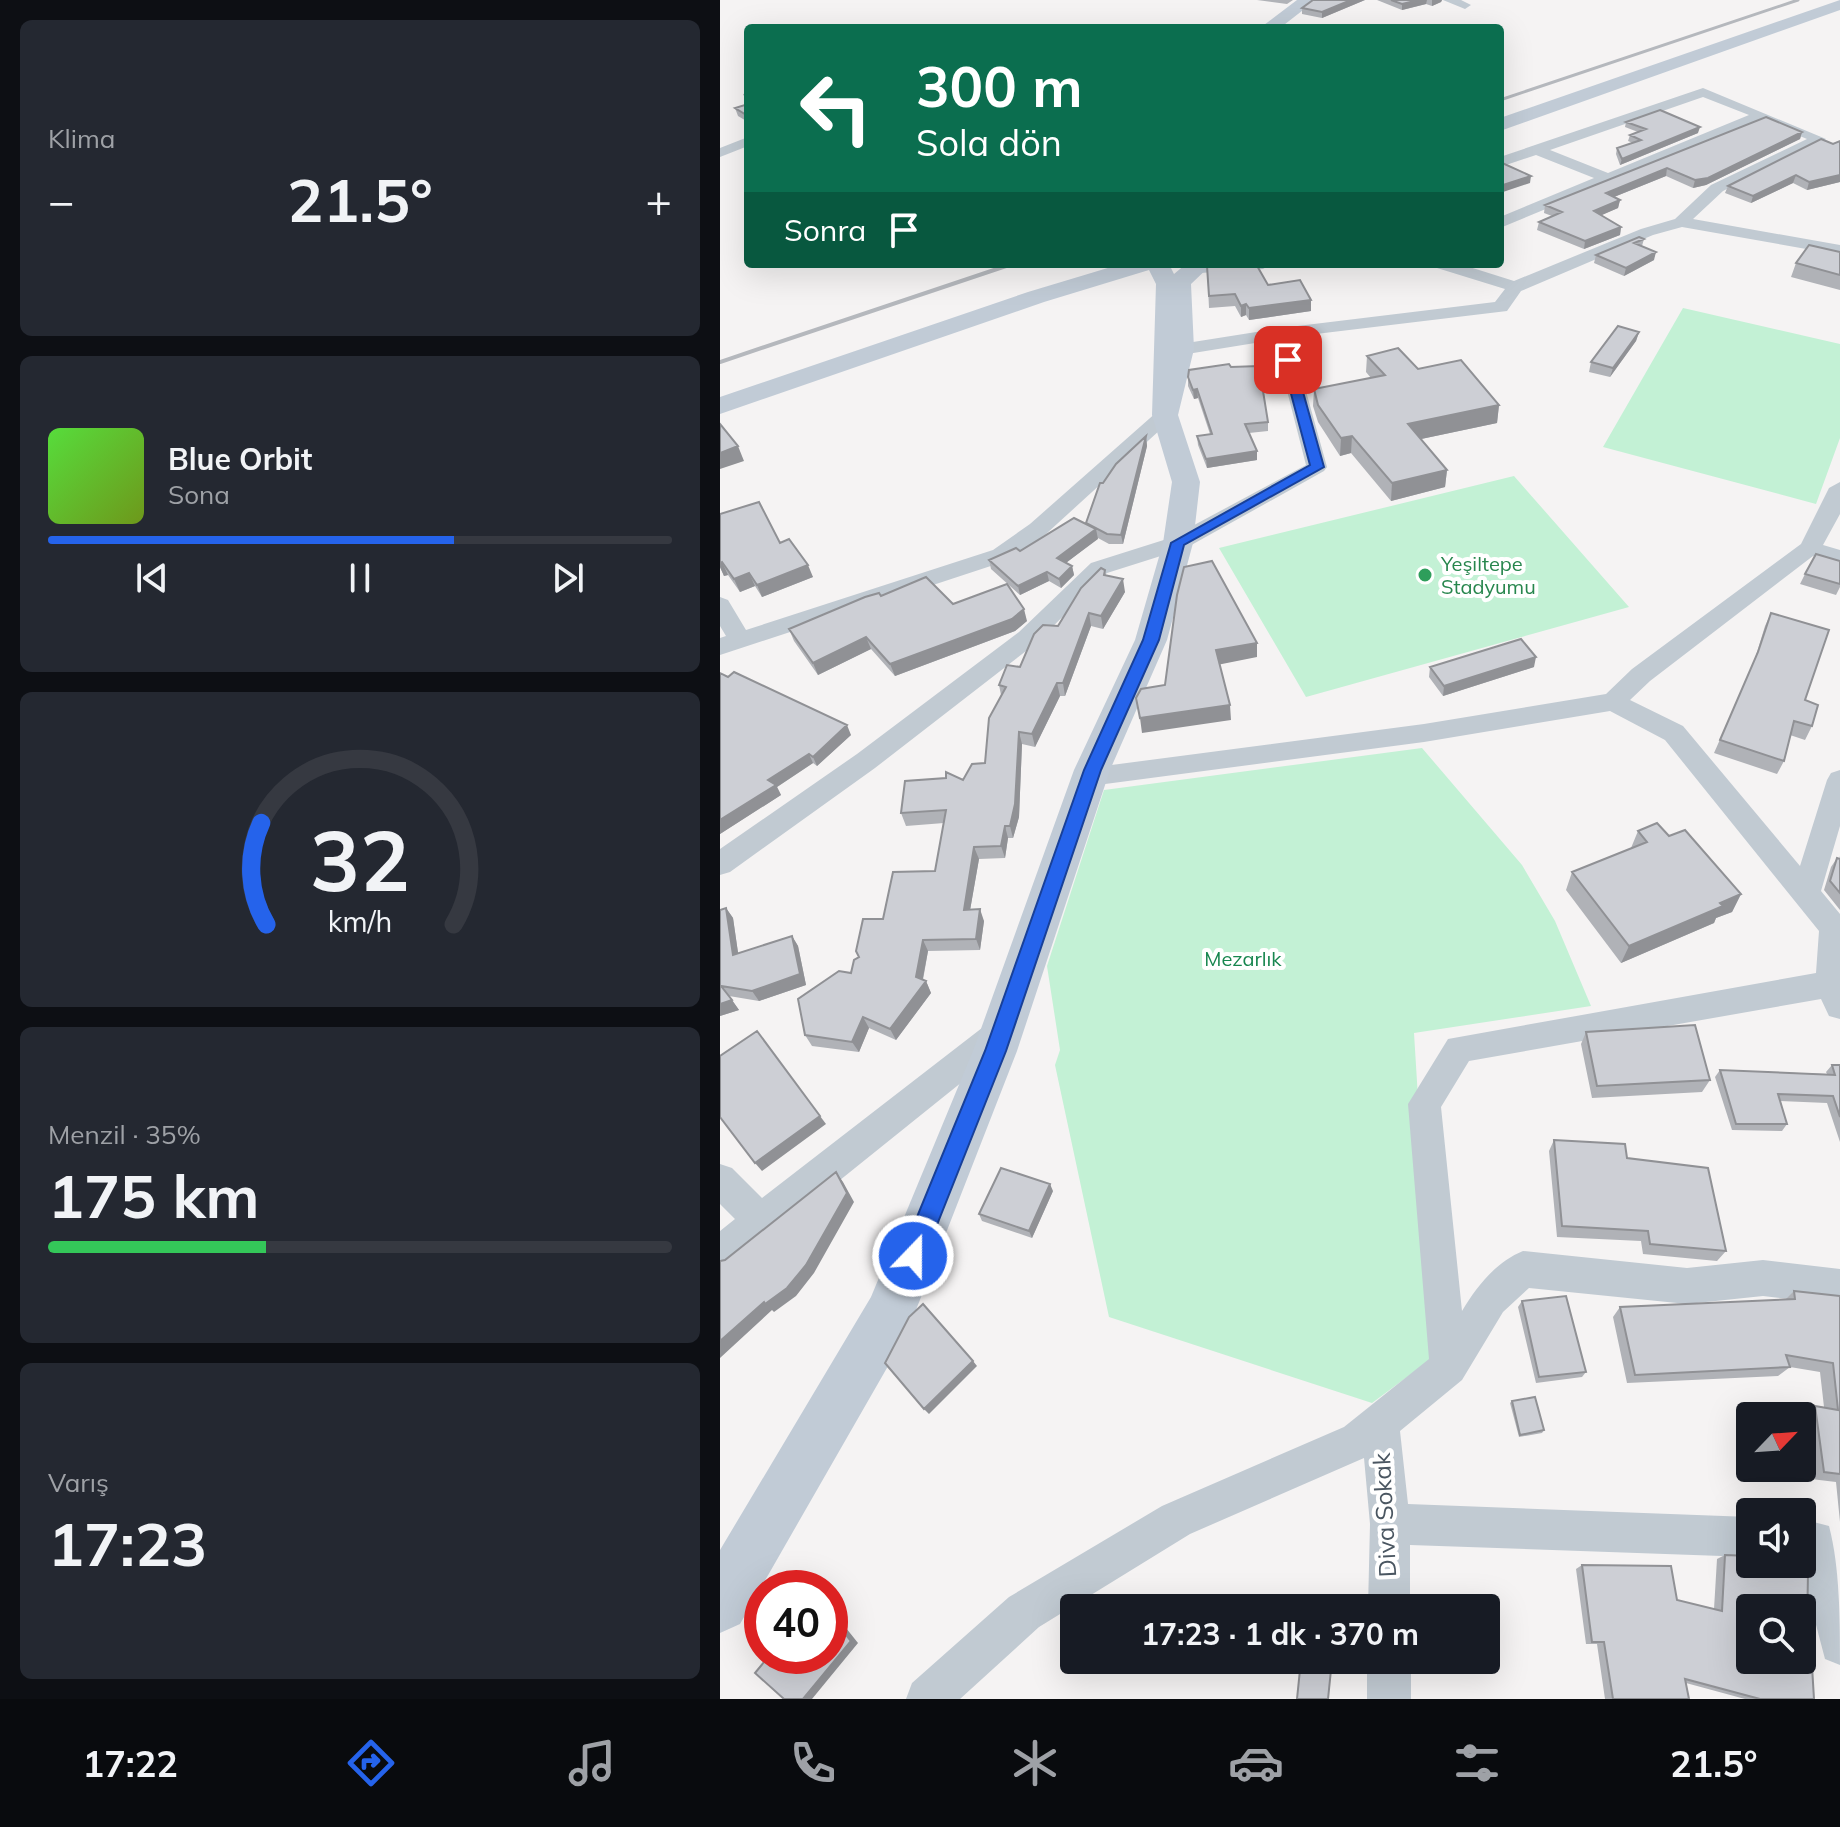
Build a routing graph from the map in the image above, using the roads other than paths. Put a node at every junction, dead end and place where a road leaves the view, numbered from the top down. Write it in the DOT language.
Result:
graph roads {
  1 [pos="1308,0"];
  2 [pos="1449,0"];
  3 [pos="1840,4"];
  4 [pos="1465,5"];
  5 [pos="1840,15"];
  6 [pos="1275,24"];
  7 [pos="1695,61"];
  8 [pos="1761,115"];
  9 [pos="1504,117"];
  10 [pos="1504,127"];
  11 [pos="1504,138"];
  12 [pos="744,143"];
  13 [pos="1535,149"];
  14 [pos="720,153"];
  15 [pos="1504,161"];
  16 [pos="1609,179"];
  17 [pos="1504,221"];
  18 [pos="1681,222"];
  19 [pos="1840,250"];
  20 [pos="1051,268"];
  21 [pos="1079,268"];
  22 [pos="1102,268"];
  23 [pos="1132,268"];
  24 [pos="1161,268"];
  25 [pos="1195,268"];
  26 [pos="1456,268"];
  27 [pos="1515,287"];
  28 [pos="1281,333"];
  29 [pos="1176,336"];
  30 [pos="720,386"];
  31 [pos="720,404"];
  32 [pos="1165,415"];
  33 [pos="1840,488"];
  34 [pos="1178,543"];
  35 [pos="1810,548"];
  36 [pos="1840,557"];
  37 [pos="720,605"];
  38 [pos="730,643"];
  39 [pos="1613,702"];
  40 [pos="1090,776"];
  41 [pos="1840,780"];
  42 [pos="720,864"];
  43 [pos="1806,893"];
  44 [pos="1837,930"];
  45 [pos="1835,995"];
  46 [pos="1003,1030"];
  47 [pos="720,1180"];
  48 [pos="761,1221"];
  49 [pos="720,1253"];
  50 [pos="1840,1287"];
  51 [pos="1449,1367"];
  52 [pos="1380,1423"];
  53 [pos="1390,1524"];
  54 [pos="1736,1536"];
  55 [pos="1816,1544"];
  56 [pos="1389,1594"];
  57 [pos="720,1604"];
  58 [pos="1840,1644"];
  59 [pos="1389,1674"];
  60 [pos="928,1699"];
  61 [pos="1389,1699"];
  1 -- 6 [label="main road"];
  2 -- 4 [label="street"];
  3 -- 7 [label="main road"];
  5 -- 7 [label="main road"];
  7 -- 9 [label="main road"];
  7 -- 10 [label="main road"];
  7 -- 11 [label="main road"];
  8 -- 13 [label="street"];
  8 -- 16 [label="street"];
  8 -- 18 [label="street"];
  12 -- 14 [label="street"];
  13 -- 15 [label="street"];
  13 -- 16 [label="street"];
  16 -- 17 [label="street"];
  18 -- 19 [label="street"];
  18 -- 27 [label="street"];
  20 -- 30 [label="main road"];
  21 -- 30 [label="main road"];
  22 -- 31 [label="main road"];
  23 -- 31 [label="main road"];
  24 -- 29 [label="main road"];
  25 -- 29 [label="main road"];
  26 -- 27 [label="street"];
  27 -- 28 [label="street"];
  28 -- 29 [label="street"];
  28 -- 34 [label="street"];
  29 -- 32 [label="main road"];
  32 -- 34 [label="main road"];
  32 -- 38 [label="street"];
  33 -- 35 [label="street"];
  34 -- 40 [label="main road"];
  34 -- 42 [label="street"];
  35 -- 36 [label="street"];
  35 -- 39 [label="street"];
  37 -- 38 [label="street"];
  39 -- 40 [label="street"];
  39 -- 43 [label="street"];
  40 -- 46 [label="main road"];
  41 -- 43 [label="street"];
  43 -- 44 [label="street"];
  44 -- 45 [label="street"];
  45 -- 51 [label="street"];
  46 -- 48 [label="street"];
  46 -- 57 [label="main road"];
  47 -- 48 [label="street"];
  48 -- 49 [label="street"];
  50 -- 51 [label="street"];
  51 -- 52 [label="street"];
  52 -- 53 [label="street, Diva Sokak"];
  52 -- 60 [label="street"];
  53 -- 54 [label="street"];
  53 -- 56 [label="street, Diva Sokak"];
  55 -- 58 [label="street"];
  59 -- 61 [label="street"];
}
